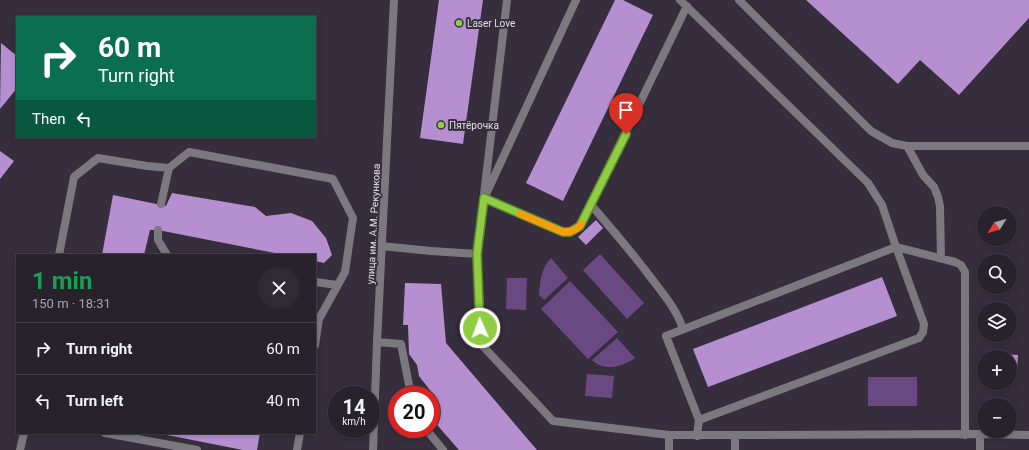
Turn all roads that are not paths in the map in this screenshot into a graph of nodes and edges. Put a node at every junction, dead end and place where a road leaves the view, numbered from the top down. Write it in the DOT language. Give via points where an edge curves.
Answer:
graph roads {
  1 [pos="394,0"];
  2 [pos="507,0"];
  3 [pos="576,0"];
  4 [pos="680,0"];
  5 [pos="739,0"];
  6 [pos="687,6"];
  7 [pos="907,146"];
  8 [pos="1029,146"];
  9 [pos="169,168"];
  10 [pos="484,198"];
  11 [pos="161,204"];
  12 [pos="591,205"];
  13 [pos="158,230"];
  14 [pos="382,246"];
  15 [pos="896,247"];
  16 [pos="59,254"];
  17 [pos="166,254"];
  18 [pos="477,254"];
  19 [pos="941,258"];
  20 [pos="316,282"];
  21 [pos="337,286"];
  22 [pos="317,319"];
  23 [pos="683,329"];
  24 [pos="316,332"];
  25 [pos="377,342"];
  26 [pos="408,386"];
  27 [pos="699,420"];
  28 [pos="24,434"];
  29 [pos="110,434"];
  30 [pos="300,434"];
  31 [pos="977,434"];
  32 [pos="669,435"];
  33 [pos="736,435"];
  34 [pos="965,435"];
  35 [pos="1017,435"];
  36 [pos="1029,435"];
  37 [pos="697,436"];
  38 [pos="434,438"];
  39 [pos="980,438"];
  40 [pos="20,450"];
  41 [pos="197,450"];
  42 [pos="297,450"];
  43 [pos="373,450"];
  44 [pos="444,450"];
  45 [pos="669,450"];
  46 [pos="735,450"];
  47 [pos="980,450"];
  1 -- 14 [label="street, улица им. А.М. Рекункова"];
  2 -- 10 [label="street"];
  3 -- 10 [label="street"];
  4 -- 6 [label="street"];
  5 -- 7 [label="street" via="871,131 892,143"];
  6 -- 12 [label="street"];
  6 -- 15 [label="street" via="868,183 882,205"];
  7 -- 8 [label="street"];
  7 -- 19 [label="street" via="938,197"];
  9 -- 11 [label="street"];
  9 -- 16 [label="street" via="98,158 74,177"];
  9 -- 21 [label="street" via="190,152 333,179 353,218 345,272"];
  10 -- 12 [label="street" via="563,232 570,232 580,226"];
  10 -- 18 [label="street"];
  12 -- 23 [label="street" via="625,244 672,306"];
  13 -- 17 [label="street" via="158,240"];
  14 -- 18 [label="street"];
  14 -- 25 [label="street, улица им. А.М. Рекункова"];
  15 -- 19 [label="street"];
  15 -- 23 [label="street"];
  15 -- 27 [label="street" via="924,324 919,338"];
  18 -- 32 [label="street" via="480,343 553,421"];
  19 -- 34 [label="street" via="961,265 964,272"];
  20 -- 21 [label="street"];
  21 -- 22 [label="street"];
  22 -- 24 [label="street"];
  23 -- 27 [label="street" via="666,336"];
  25 -- 26 [label="street" via="400,344"];
  25 -- 43 [label="street, улица им. А.М. Рекункова"];
  27 -- 37 [label="street"];
  28 -- 40 [label="street"];
  29 -- 41 [label="street"];
  30 -- 42 [label="street"];
  31 -- 34 [label="street"];
  32 -- 37 [label="street"];
  32 -- 45 [label="street"];
  33 -- 34 [label="street"];
  33 -- 37 [label="street"];
  33 -- 46 [label="street"];
  35 -- 36 [label="street"];
  38 -- 44 [label="street"];
  39 -- 47 [label="street"];
}
